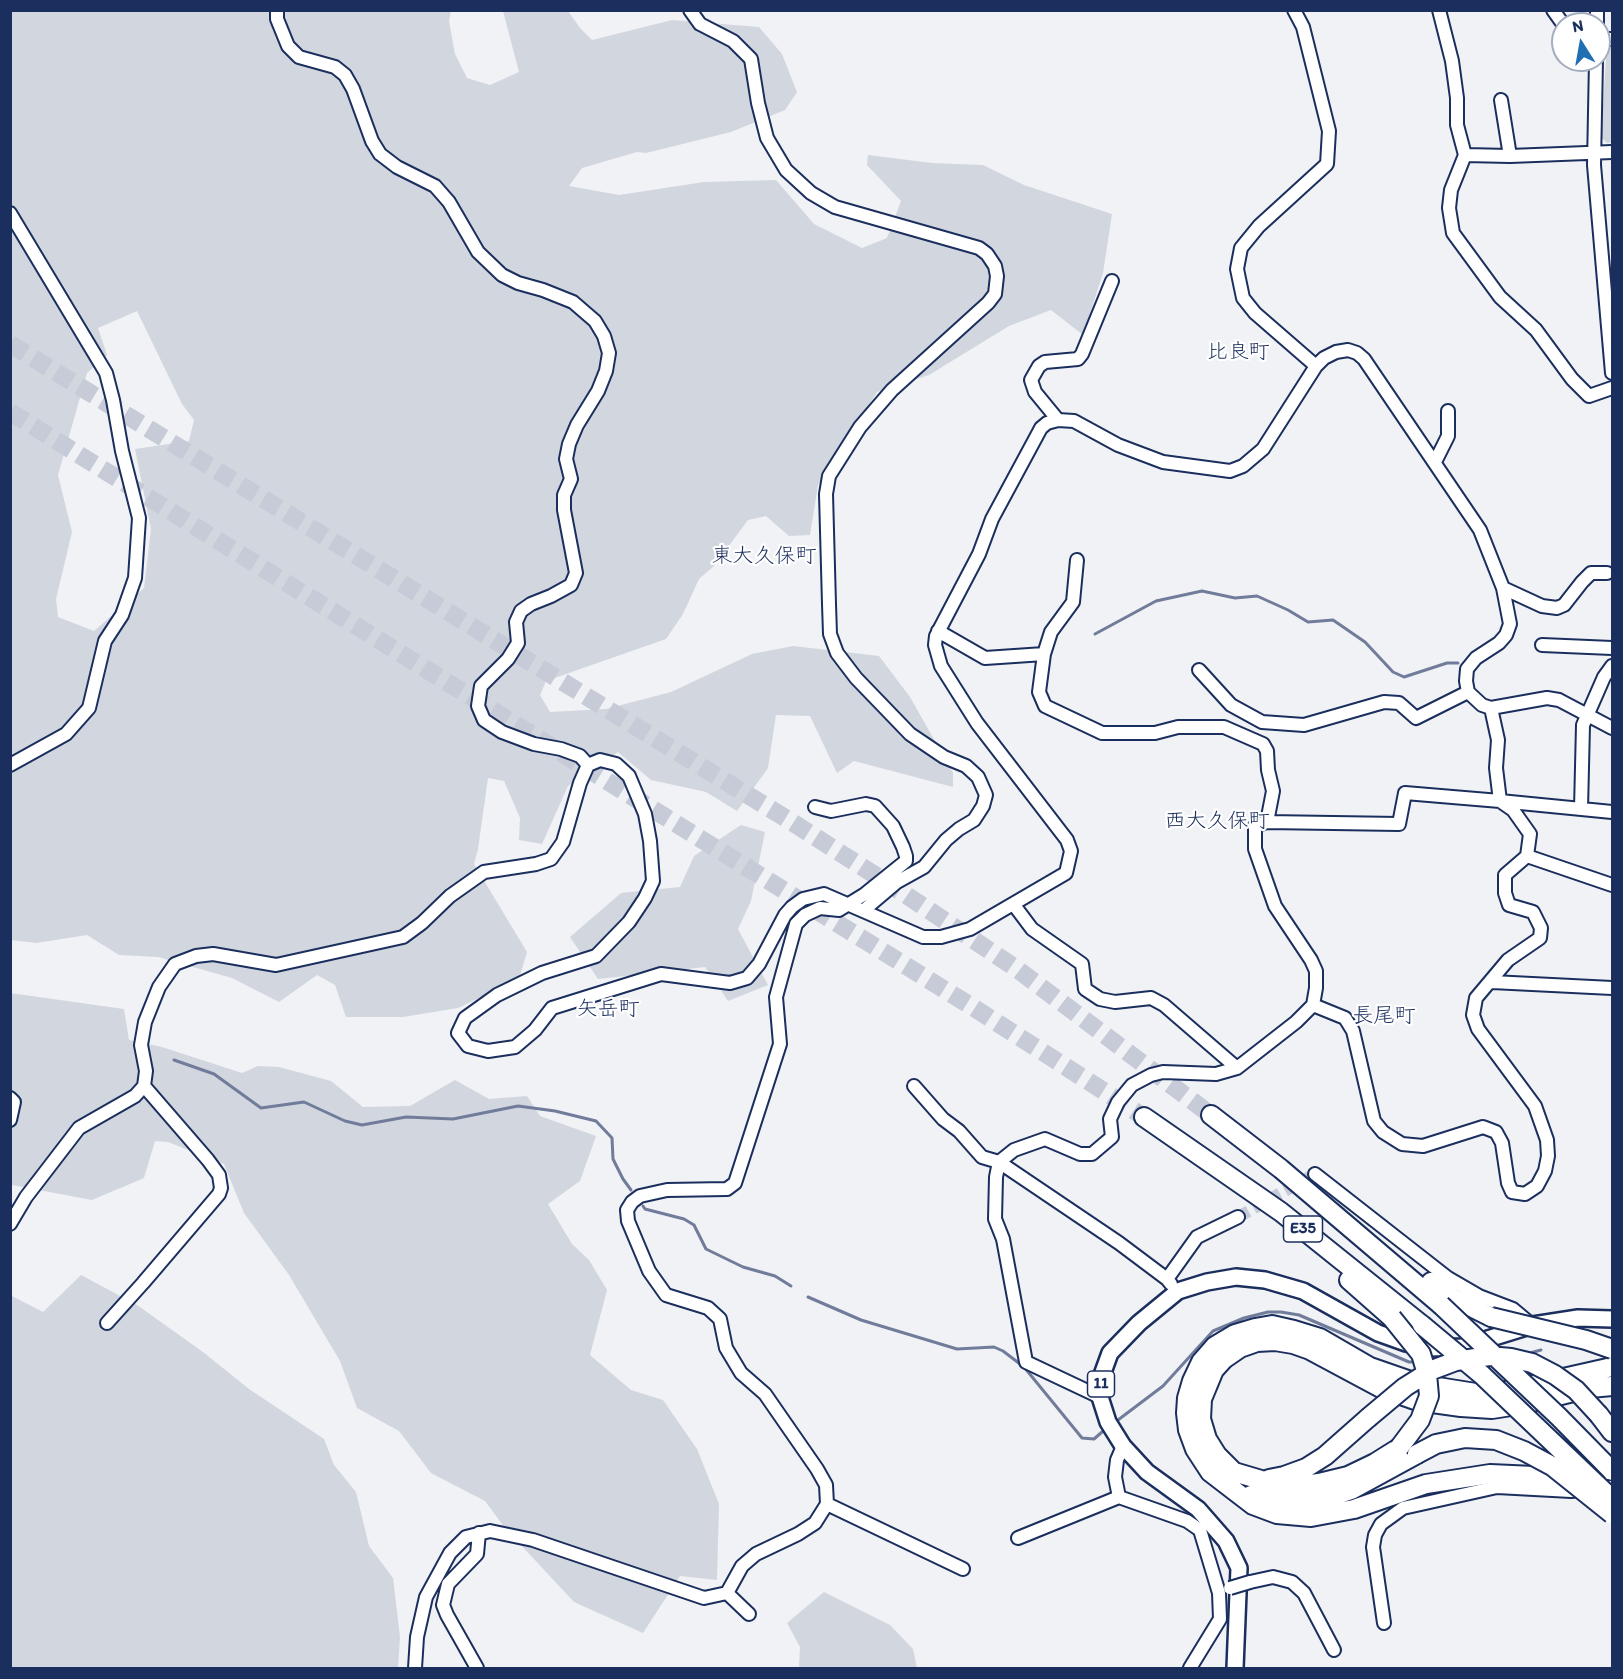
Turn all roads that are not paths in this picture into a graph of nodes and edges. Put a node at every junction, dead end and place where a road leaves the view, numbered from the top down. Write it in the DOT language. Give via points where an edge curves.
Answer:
graph roads {
  1 [pos="277,10"];
  2 [pos="690,10"];
  3 [pos="1294,10"];
  4 [pos="1439,10"];
  5 [pos="1596,72"];
  6 [pos="1501,100"];
  7 [pos="1612,152"];
  8 [pos="1594,153"];
  9 [pos="1465,155"];
  10 [pos="1510,156"];
  11 [pos="10,213"];
  12 [pos="1112,281"];
  13 [pos="1316,366"];
  14 [pos="1612,373"];
  15 [pos="1612,388"];
  16 [pos="1448,411"];
  17 [pos="1058,420"];
  18 [pos="1435,462"];
  19 [pos="1077,560"];
  20 [pos="1607,573"];
  21 [pos="1503,588"];
  22 [pos="938,632"];
  23 [pos="1542,645"];
  24 [pos="1612,648"];
  25 [pos="1044,654"];
  26 [pos="1612,666"];
  27 [pos="1199,670"];
  28 [pos="1468,692"];
  29 [pos="1491,708"];
  30 [pos="1587,714"];
  31 [pos="1612,728"];
  32 [pos="10,765"];
  33 [pos="588,765"];
  34 [pos="1500,801"];
  35 [pos="815,807"];
  36 [pos="1581,809"];
  37 [pos="1612,812"];
  38 [pos="1268,822"];
  39 [pos="1527,856"];
  40 [pos="1612,885"];
  41 [pos="848,905"];
  42 [pos="1014,905"];
  43 [pos="864,910"];
  44 [pos="1492,982"];
  45 [pos="1612,988"];
  46 [pos="1313,1005"];
  47 [pos="1237,1068"];
  48 [pos="144,1086"];
  49 [pos="914,1086"];
  50 [pos="10,1098"];
  51 [pos="1211,1115"];
  52 [pos="1144,1117"];
  53 [pos="10,1120"];
  54 [pos="1178,1141"];
  55 [pos="999,1162"];
  56 [pos="1281,1169"];
  57 [pos="1315,1174"];
  58 [pos="1238,1216"];
  59 [pos="10,1224"];
  60 [pos="1167,1279"];
  61 [pos="1178,1291"];
  62 [pos="1612,1319"];
  63 [pos="107,1323"];
  64 [pos="1533,1326"];
  65 [pos="1612,1349"];
  66 [pos="1612,1367"];
  67 [pos="1612,1386"];
  68 [pos="1100,1397"];
  69 [pos="1612,1432"];
  70 [pos="1123,1446"];
  71 [pos="1612,1470"];
  72 [pos="1261,1480"];
  73 [pos="1612,1487"];
  74 [pos="1234,1492"];
  75 [pos="1119,1497"];
  76 [pos="1612,1499"];
  77 [pos="827,1504"];
  78 [pos="1612,1514"];
  79 [pos="479,1533"];
  80 [pos="1018,1538"];
  81 [pos="963,1569"];
  82 [pos="1225,1590"];
  83 [pos="727,1593"];
  84 [pos="749,1614"];
  85 [pos="1384,1623"];
  86 [pos="1334,1650"];
  87 [pos="415,1668"];
  88 [pos="477,1668"];
  89 [pos="1190,1668"];
  90 [pos="1235,1668"];
  1 -- 33 [label="street" via="288,46 299,57 345,75 380,154 435,186 478,252 518,284 573,303 595,321 604,336 609,353 606,371 577,424 566,459 571,479 564,495 564,510 576,573 571,585 521,611 516,622 518,643 481,686 478,706 484,720 501,732 580,756"];
  2 -- 43 [label="street" via="700,24 733,41 751,59 767,138 786,170 811,193 835,207 979,248 995,266 997,276 988,303 892,390 860,427 829,476 826,494 830,634 837,653 910,734 944,757 966,766 978,777 986,795 974,820 946,840 924,867 897,882"];
  3 -- 13 [label="street" via="1303,27 1329,131 1327,164 1259,226 1241,248 1237,269 1243,298 1255,313"];
  4 -- 9 [label="street" via="1452,61 1458,98 1457,125"];
  5 -- 8 [label="street"];
  6 -- 10 [label="street"];
  7 -- 8 [label="street"];
  8 -- 10 [label="street"];
  8 -- 14 [label="street"];
  9 -- 10 [label="street"];
  9 -- 15 [label="street" via="1451,190 1453,233 1500,297 1536,330 1589,396"];
  11 -- 32 [label="street" via="106,373 139,518 135,578 122,615 105,641 89,708 66,734"];
  12 -- 17 [label="street" via="1078,359 1045,362 1031,380 1035,393"];
  13 -- 17 [label="street" via="1263,449 1243,466 1230,471 1162,462 1118,445 1074,421"];
  13 -- 18 [label="street" via="1336,352 1357,353"];
  16 -- 18 [label="street" via="1448,436"];
  17 -- 22 [label="street" via="1041,428"];
  18 -- 21 [label="street" via="1480,530"];
  19 -- 25 [label="street" via="1073,602 1052,632"];
  20 -- 21 [label="street" via="1591,573 1557,608 1542,606"];
  21 -- 28 [label="street" via="1510,624 1499,643 1467,669"];
  22 -- 25 [label="street" via="985,658"];
  22 -- 42 [label="street" via="936,645 941,666 977,723 1067,840 1071,851 1066,873"];
  23 -- 24 [label="street"];
  25 -- 38 [label="street" via="1039,692 1045,706 1082,725 1102,733 1224,728 1263,744 1273,791"];
  26 -- 30 [label="street"];
  27 -- 28 [label="street" via="1231,705 1262,722 1304,725 1384,702 1399,703 1416,718"];
  28 -- 29 [label="street"];
  29 -- 30 [label="street" via="1547,698"];
  29 -- 34 [label="street" via="1498,740"];
  30 -- 31 [label="street"];
  30 -- 36 [label="street" via="1583,725"];
  33 -- 41 [label="street" via="600,760 616,764 629,776 645,814 653,881 629,922 596,956 542,973 497,995 465,1018 458,1033 468,1046 488,1051 515,1047 552,1008 661,974 730,983 747,978 759,964 785,915 803,899 824,894"];
  33 -- 48 [label="street" via="562,842 551,859 484,872 403,937 276,965 213,954 175,964 159,987 145,1022 141,1045 146,1071"];
  34 -- 36 [label="street"];
  34 -- 38 [label="street" via="1405,793 1398,824"];
  34 -- 39 [label="street" via="1513,810 1530,834"];
  35 -- 41 [label="street" via="831,811 866,804 875,806 893,826 903,847 906,861"];
  36 -- 37 [label="street"];
  38 -- 46 [label="street" via="1254,826 1255,849 1275,906 1316,971"];
  39 -- 40 [label="street"];
  39 -- 44 [label="street" via="1505,875 1505,893 1509,905 1533,912 1541,928 1540,938 1508,960"];
  41 -- 43 [label="street"];
  41 -- 77 [label="street" via="839,910 820,908 796,924 777,997 780,1044 735,1183 727,1189 667,1190 640,1196 627,1210 649,1271 666,1296 708,1308 720,1319 726,1348 741,1373 765,1394 816,1469 826,1485"];
  42 -- 43 [label="street" via="970,929 941,937 923,937"];
  42 -- 47 [label="street" via="1032,929 1082,964 1085,989 1100,999 1115,1002 1151,998"];
  44 -- 45 [label="street"];
  44 -- 46 [label="street" via="1476,998 1473,1016 1478,1029 1535,1106 1547,1140 1545,1171 1537,1186 1525,1194 1512,1192 1496,1132 1484,1127 1423,1146 1402,1144 1383,1132 1374,1121 1353,1031 1345,1018"];
  46 -- 47 [label="street"];
  47 -- 55 [label="street" via="1216,1074 1163,1072 1132,1085 1110,1119 1112,1137 1092,1154 1080,1154 1046,1139 1014,1150"];
  48 -- 59 [label="street" via="135,1096 80,1128"];
  48 -- 63 [label="street" via="208,1160 219,1175 221,1188"];
  49 -- 55 [label="street" via="982,1157"];
  50 -- 53 [label="street" via="14,1102"];
  51 -- 56 [label="highway, E35"];
  52 -- 54 [label="highway, E35"];
  54 -- 72 [label="highway, bridge" via="1228,1186 1328,1260 1392,1318 1421,1354 1427,1374 1429,1396 1420,1420 1399,1448 1375,1464 1318,1483 1289,1487"];
  54 -- 76 [label="highway, E35, bridge" via="1281,1212 1422,1325 1487,1380"];
  55 -- 60 [label="street"];
  55 -- 68 [label="street" via="995,1219 1003,1239 1026,1362"];
  56 -- 65 [label="highway, bridge" via="1453,1298 1491,1317"];
  56 -- 71 [label="highway, E35, bridge" via="1441,1305"];
  57 -- 64 [label="street" via="1448,1278 1513,1309"];
  58 -- 60 [label="street" via="1197,1237"];
  60 -- 61 [label="street"];
  61 -- 64 [label="main road, 11" via="1236,1277 1264,1280 1303,1291 1378,1333 1429,1348 1462,1347"];
  61 -- 68 [label="main road, 11" via="1110,1353"];
  62 -- 64 [label="main road, 11" via="1578,1318"];
  66 -- 74 [label="highway" via="1488,1395 1419,1384 1370,1367 1320,1338 1294,1330 1272,1325 1235,1334 1215,1346 1201,1362 1187,1398 1186,1413 1194,1449 1210,1472"];
  67 -- 72 [label="highway" via="1492,1409 1461,1407 1418,1401 1381,1388 1293,1344 1257,1342 1240,1348 1214,1370 1202,1399 1202,1419 1207,1439 1217,1455 1234,1472"];
  68 -- 70 [label="main road, 11" via="1108,1422"];
  69 -- 72 [label="highway, bridge" via="1576,1390 1555,1375 1532,1363 1489,1356 1455,1361 1432,1370 1405,1387 1326,1456 1306,1468"];
  70 -- 75 [label="street" via="1115,1477"];
  70 -- 90 [label="main road, 11" via="1147,1472 1198,1509 1226,1541 1239,1568"];
  71 -- 74 [label="highway, bridge" via="1556,1477 1490,1474 1426,1484 1354,1509 1311,1517 1277,1514"];
  73 -- 85 [label="street" via="1571,1491 1497,1488 1403,1508 1381,1524 1375,1534 1373,1547"];
  74 -- 78 [label="highway, bridge" via="1281,1501 1333,1496 1436,1444 1465,1438 1496,1440 1524,1450 1552,1466"];
  75 -- 80 [label="street"];
  75 -- 82 [label="street" via="1187,1521 1200,1530"];
  77 -- 81 [label="street"];
  77 -- 83 [label="street" via="815,1523 756,1554 742,1566"];
  79 -- 83 [label="street" via="490,1531 532,1540 705,1598"];
  79 -- 87 [label="street" via="466,1537 450,1553 426,1597"];
  79 -- 88 [label="street" via="477,1554 448,1584 443,1605"];
  82 -- 86 [label="street, bridge" via="1274,1576 1292,1582 1304,1593"];
  82 -- 89 [label="street" via="1220,1618"];
  83 -- 84 [label="street"];
}
